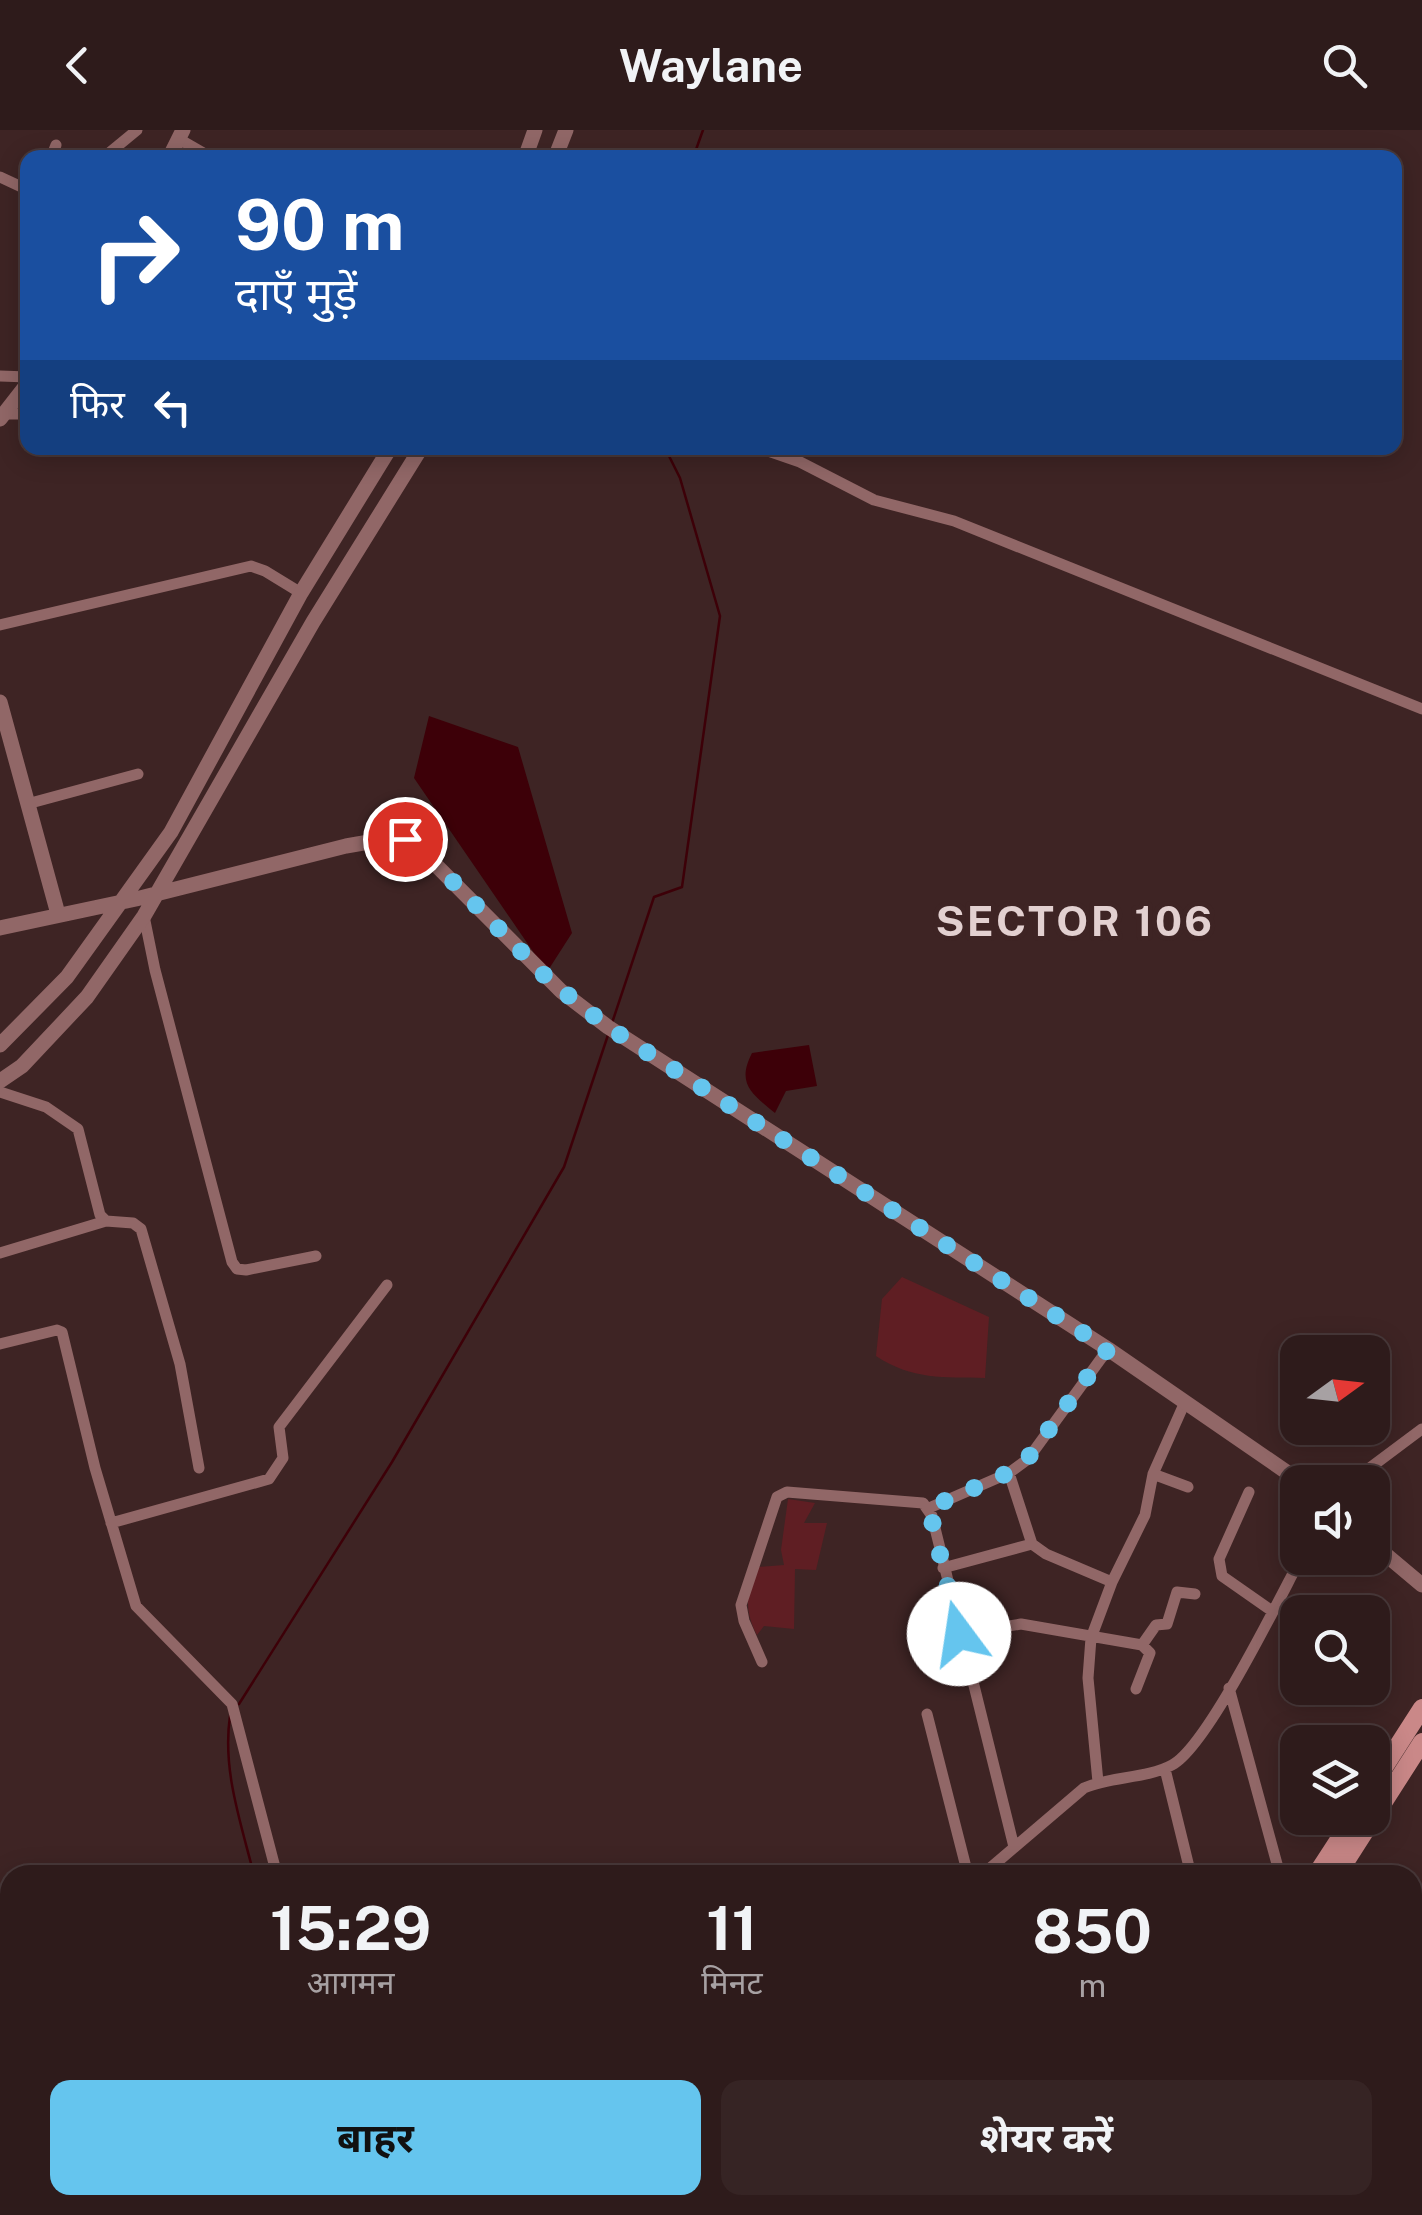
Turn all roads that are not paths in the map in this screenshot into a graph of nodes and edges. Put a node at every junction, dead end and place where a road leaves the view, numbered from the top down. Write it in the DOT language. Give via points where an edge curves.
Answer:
graph roads {
  1 [pos="137,130"];
  2 [pos="181,134"];
  3 [pos="113,150"];
  4 [pos="202,150"];
  5 [pos="20,391"];
  6 [pos="2,416"];
  7 [pos="386,455"];
  8 [pos="417,455"];
  9 [pos="779,455"];
  10 [pos="301,593"];
  11 [pos="0,625"];
  12 [pos="1422,693"];
  13 [pos="0,702"];
  14 [pos="1418,707"];
  15 [pos="2,723"];
  16 [pos="138,774"];
  17 [pos="28,804"];
  18 [pos="160,892"];
  19 [pos="124,901"];
  20 [pos="58,914"];
  21 [pos="144,916"];
  22 [pos="0,928"];
  23 [pos="0,1045"];
  24 [pos="0,1080"];
  25 [pos="0,1092"];
  26 [pos="106,1222"];
  27 [pos="0,1253"];
  28 [pos="316,1256"];
  29 [pos="387,1285"];
  30 [pos="0,1344"];
  31 [pos="1108,1349"];
  32 [pos="1185,1402"];
  33 [pos="1422,1429"];
  34 [pos="1373,1465"];
  35 [pos="199,1468"];
  36 [pos="1280,1468"];
  37 [pos="1010,1472"];
  38 [pos="1153,1474"];
  39 [pos="1188,1486"];
  40 [pos="1248,1492"];
  41 [pos="929,1508"];
  42 [pos="111,1523"];
  43 [pos="1032,1544"];
  44 [pos="1390,1558"];
  45 [pos="943,1568"];
  46 [pos="1291,1575"];
  47 [pos="1112,1582"];
  48 [pos="1422,1585"];
  49 [pos="1195,1594"];
  50 [pos="1272,1612"];
  51 [pos="959,1634"];
  52 [pos="1091,1638"];
  53 [pos="1142,1645"];
  54 [pos="762,1662"];
  55 [pos="1136,1688"];
  56 [pos="1229,1688"];
  57 [pos="1422,1708"];
  58 [pos="928,1714"];
  59 [pos="1422,1742"];
  60 [pos="1390,1758"];
  61 [pos="1165,1768"];
  62 [pos="1098,1782"];
  63 [pos="1341,1835"];
  64 [pos="1014,1847"];
  65 [pos="274,1865"];
  66 [pos="966,1865"];
  67 [pos="993,1865"];
  68 [pos="1189,1865"];
  69 [pos="1277,1865"];
  70 [pos="1322,1865"];
  71 [pos="1343,1865"];
  1 -- 3 [label="street"];
  2 -- 4 [label="street"];
  5 -- 6 [label="street"];
  7 -- 10 [label="street"];
  8 -- 18 [label="street"];
  9 -- 14 [label="street" via="874,500 954,521"];
  10 -- 11 [label="street" via="252,566"];
  10 -- 19 [label="street" via="184,810"];
  12 -- 14 [label="street"];
  13 -- 15 [label="street"];
  15 -- 17 [label="street"];
  16 -- 17 [label="street"];
  17 -- 20 [label="street"];
  18 -- 19 [label="street"];
  18 -- 21 [label="street"];
  18 -- 31 [label="street" via="346,846 405,839 561,991 608,1027"];
  19 -- 20 [label="street"];
  19 -- 23 [label="street" via="68,977"];
  20 -- 22 [label="street"];
  21 -- 24 [label="street" via="86,997 22,1066"];
  21 -- 28 [label="street" via="232,1262 246,1270"];
  25 -- 26 [label="street" via="46,1107 78,1129"];
  26 -- 27 [label="street"];
  26 -- 35 [label="street" via="141,1229 180,1364"];
  29 -- 42 [label="street" via="279,1428 284,1458 269,1478"];
  30 -- 42 [label="street" via="62,1332"];
  31 -- 32 [label="street"];
  31 -- 37 [label="street" via="1028,1458"];
  32 -- 36 [label="street"];
  32 -- 38 [label="street"];
  33 -- 34 [label="street"];
  37 -- 41 [label="street"];
  37 -- 43 [label="street"];
  38 -- 39 [label="street"];
  38 -- 47 [label="street" via="1145,1514"];
  40 -- 50 [label="street" via="1220,1569"];
  41 -- 45 [label="street"];
  41 -- 54 [label="street" via="916,1500 787,1492 777,1497 741,1605"];
  42 -- 65 [label="street" via="136,1606 232,1704"];
  43 -- 45 [label="street"];
  43 -- 47 [label="street"];
  44 -- 48 [label="street"];
  45 -- 51 [label="street"];
  46 -- 50 [label="street"];
  47 -- 52 [label="street"];
  49 -- 53 [label="street" via="1177,1592 1167,1624 1156,1625"];
  50 -- 56 [label="street"];
  51 -- 52 [label="street" via="1021,1624"];
  51 -- 64 [label="street"];
  52 -- 53 [label="street"];
  52 -- 62 [label="street"];
  53 -- 55 [label="street" via="1150,1653"];
  56 -- 61 [label="street" via="1194,1746"];
  56 -- 69 [label="street"];
  57 -- 60 [label="main road"];
  58 -- 66 [label="street"];
  59 -- 71 [label="main road"];
  61 -- 62 [label="street"];
  61 -- 68 [label="street"];
  62 -- 64 [label="street"];
  63 -- 70 [label="main road"];
  64 -- 67 [label="street"];
}
